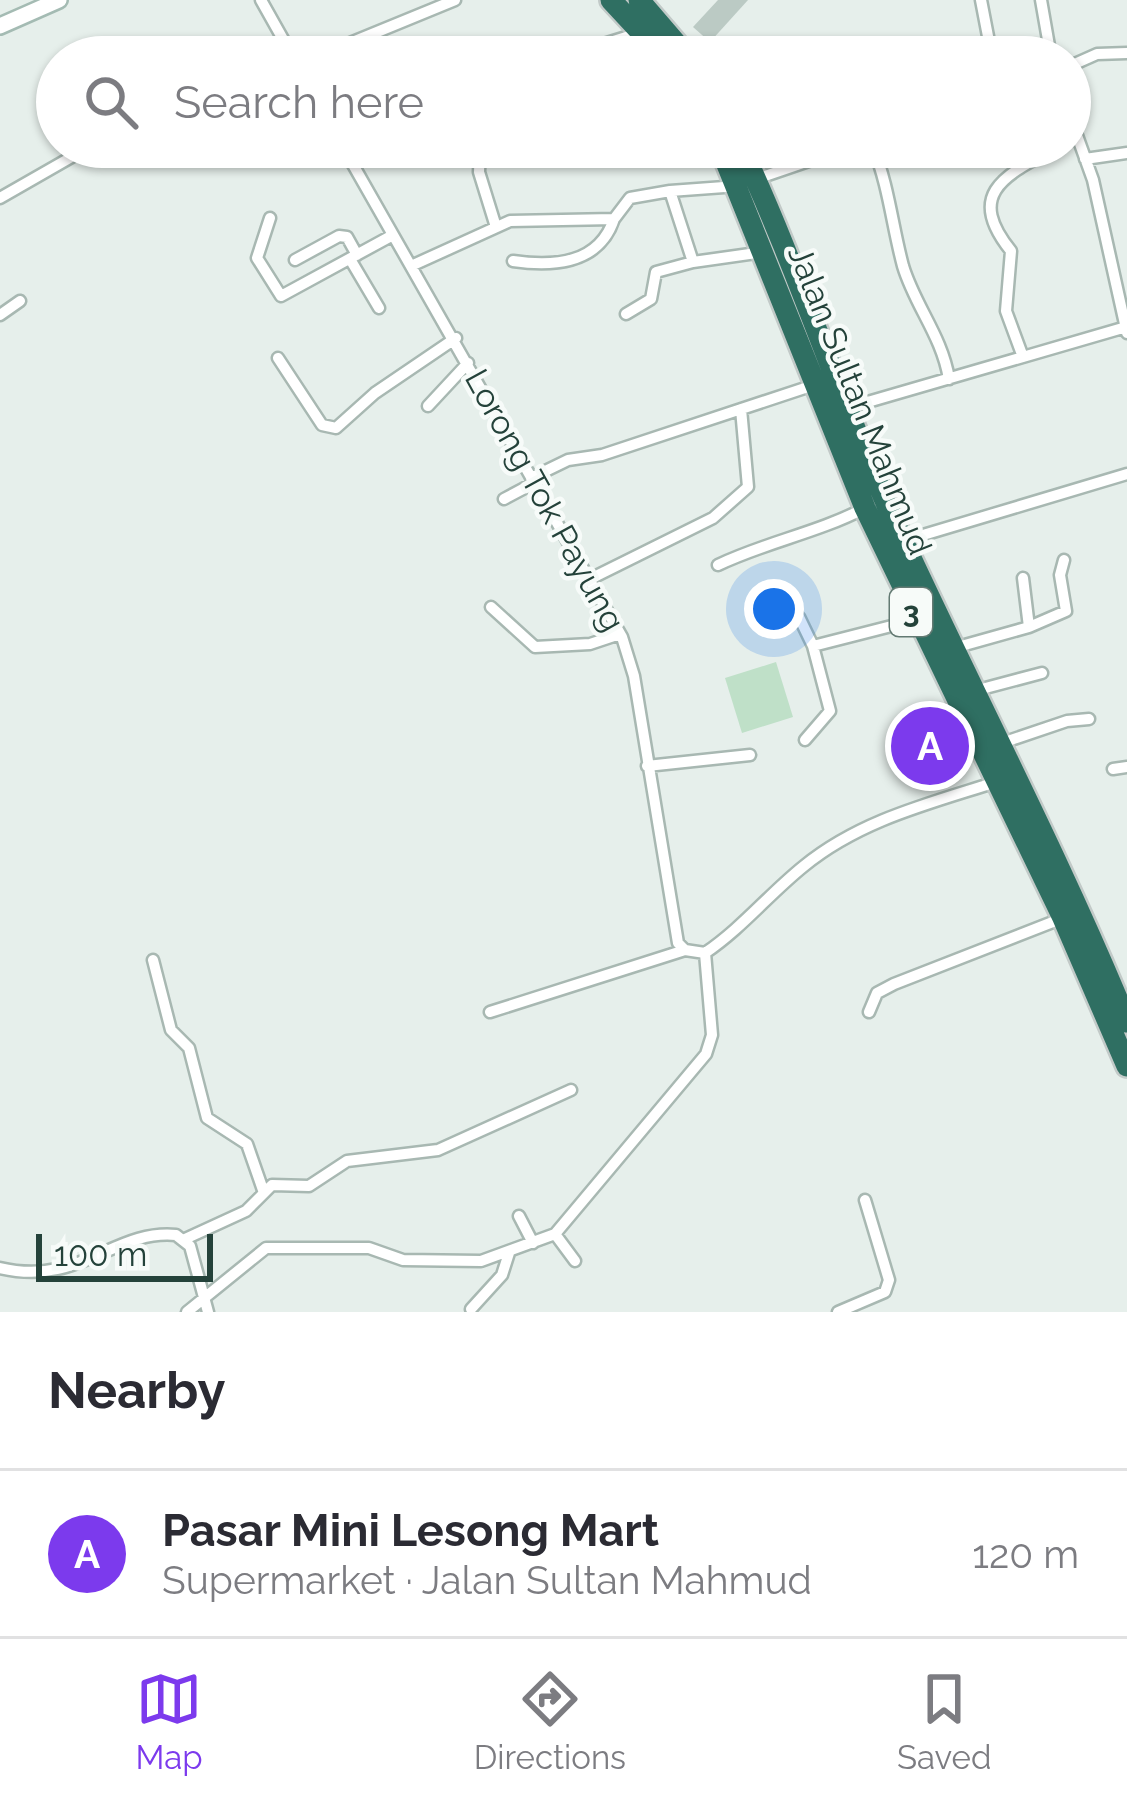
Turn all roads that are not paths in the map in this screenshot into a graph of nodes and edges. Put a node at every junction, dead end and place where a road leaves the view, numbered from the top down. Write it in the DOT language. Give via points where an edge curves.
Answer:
graph roads {
  1 [pos="59,0"];
  2 [pos="261,0"];
  3 [pos="455,0"];
  4 [pos="611,0"];
  5 [pos="639,0"];
  6 [pos="981,0"];
  7 [pos="1041,0"];
  8 [pos="0,26"];
  9 [pos="642,32"];
  10 [pos="281,36"];
  11 [pos="367,36"];
  12 [pos="629,36"];
  13 [pos="646,36"];
  14 [pos="670,36"];
  15 [pos="988,36"];
  16 [pos="1047,36"];
  17 [pos="1127,53"];
  18 [pos="1091,57"];
  19 [pos="1127,153"];
  20 [pos="1091,158"];
  21 [pos="52,168"];
  22 [pos="356,168"];
  23 [pos="479,168"];
  24 [pos="736,168"];
  25 [pos="744,168"];
  26 [pos="790,168"];
  27 [pos="880,168"];
  28 [pos="1019,168"];
  29 [pos="1088,168"];
  30 [pos="747,183"];
  31 [pos="670,191"];
  32 [pos="0,198"];
  33 [pos="270,218"];
  34 [pos="614,219"];
  35 [pos="496,227"];
  36 [pos="393,235"];
  37 [pos="765,252"];
  38 [pos="353,257"];
  39 [pos="295,260"];
  40 [pos="513,261"];
  41 [pos="693,262"];
  42 [pos="411,266"];
  43 [pos="1123,291"];
  44 [pos="20,301"];
  45 [pos="379,308"];
  46 [pos="626,314"];
  47 [pos="0,315"];
  48 [pos="1126,330"];
  49 [pos="456,338"];
  50 [pos="1022,357"];
  51 [pos="278,358"];
  52 [pos="468,363"];
  53 [pos="949,379"];
  54 [pos="817,384"];
  55 [pos="428,406"];
  56 [pos="741,409"];
  57 [pos="846,409"];
  58 [pos="1127,474"];
  59 [pos="532,481"];
  60 [pos="504,500"];
  61 [pos="865,508"];
  62 [pos="903,541"];
  63 [pos="1064,560"];
  64 [pos="718,565"];
  65 [pos="1023,578"];
  66 [pos="588,580"];
  67 [pos="491,607"];
  68 [pos="768,610"];
  69 [pos="915,620"];
  70 [pos="1029,626"];
  71 [pos="620,634"];
  72 [pos="813,646"];
  73 [pos="954,648"];
  74 [pos="1042,673"];
  75 [pos="974,691"];
  76 [pos="1089,719"];
  77 [pos="970,735"];
  78 [pos="995,735"];
  79 [pos="805,740"];
  80 [pos="750,755"];
  81 [pos="647,766"];
  82 [pos="1127,767"];
  83 [pos="1113,769"];
  84 [pos="993,783"];
  85 [pos="1063,918"];
  86 [pos="686,950"];
  87 [pos="705,953"];
  88 [pos="153,960"];
  89 [pos="490,1012"];
  90 [pos="869,1012"];
  91 [pos="1127,1022"];
  92 [pos="1127,1066"];
  93 [pos="571,1090"];
  94 [pos="263,1190"];
  95 [pos="865,1200"];
  96 [pos="519,1216"];
  97 [pos="554,1234"];
  98 [pos="184,1239"];
  99 [pos="532,1243"];
  100 [pos="509,1252"];
  101 [pos="575,1262"];
  102 [pos="0,1268"];
  103 [pos="203,1298"];
  104 [pos="471,1309"];
  105 [pos="188,1312"];
  106 [pos="208,1312"];
  107 [pos="838,1312"];
  1 -- 8 [label="street"];
  2 -- 10 [label="street"];
  3 -- 11 [label="street"];
  4 -- 9 [label="highway"];
  5 -- 14 [label="highway"];
  6 -- 15 [label="street"];
  7 -- 16 [label="street"];
  9 -- 12 [label="street"];
  9 -- 13 [label="highway"];
  17 -- 18 [label="street"];
  19 -- 20 [label="street"];
  21 -- 32 [label="street"];
  22 -- 36 [label="street, Lorong Tok Payung"];
  23 -- 35 [label="street"];
  24 -- 30 [label="highway, Jalan Sultan Mahmud / 3"];
  25 -- 30 [label="highway, Jalan Sultan Mahmud / 3"];
  26 -- 30 [label="street"];
  27 -- 53 [label="street" via="904,268 943,345"];
  28 -- 50 [label="street" via="1004,176 988,206 1011,251 1006,311"];
  29 -- 43 [label="street"];
  30 -- 31 [label="street"];
  30 -- 37 [label="highway, Jalan Sultan Mahmud / 3"];
  30 -- 57 [label="highway, Jalan Sultan Mahmud / 3"];
  31 -- 34 [label="street" via="630,198"];
  31 -- 41 [label="street"];
  33 -- 38 [label="street" via="257,258 277,294"];
  34 -- 35 [label="street"];
  34 -- 40 [label="street" via="604,241 577,260"];
  35 -- 42 [label="street"];
  36 -- 38 [label="street"];
  36 -- 42 [label="street, Lorong Tok Payung"];
  37 -- 41 [label="street"];
  37 -- 54 [label="highway, Jalan Sultan Mahmud / 3"];
  38 -- 39 [label="street" via="338,236"];
  38 -- 45 [label="street"];
  41 -- 46 [label="street" via="656,272 651,299"];
  42 -- 49 [label="street, Lorong Tok Payung"];
  43 -- 48 [label="street"];
  44 -- 47 [label="street"];
  48 -- 50 [label="street"];
  49 -- 51 [label="street" via="336,428 322,425"];
  49 -- 52 [label="street, Lorong Tok Payung"];
  50 -- 53 [label="street"];
  52 -- 55 [label="street"];
  52 -- 59 [label="street, Lorong Tok Payung"];
  53 -- 57 [label="street"];
  54 -- 56 [label="street"];
  54 -- 61 [label="highway, Jalan Sultan Mahmud / 3"];
  56 -- 59 [label="street" via="568,460"];
  56 -- 66 [label="street" via="748,487 713,518"];
  57 -- 62 [label="highway, Jalan Sultan Mahmud / 3"];
  58 -- 62 [label="street"];
  59 -- 60 [label="street"];
  59 -- 66 [label="street, Lorong Tok Payung"];
  61 -- 64 [label="street"];
  61 -- 69 [label="highway, Jalan Sultan Mahmud / 3"];
  62 -- 73 [label="highway, Jalan Sultan Mahmud / 3"];
  63 -- 70 [label="street" via="1066,611"];
  65 -- 70 [label="street"];
  66 -- 71 [label="street, Lorong Tok Payung"];
  67 -- 71 [label="street" via="535,647"];
  68 -- 72 [label="street" via="800,617"];
  69 -- 72 [label="street"];
  69 -- 77 [label="highway, Jalan Sultan Mahmud / 3"];
  70 -- 73 [label="street"];
  71 -- 81 [label="street, Lorong Tok Payung"];
  72 -- 79 [label="street" via="830,711"];
  73 -- 75 [label="highway, Jalan Sultan Mahmud / 3"];
  74 -- 75 [label="street"];
  75 -- 78 [label="highway, Jalan Sultan Mahmud / 3"];
  76 -- 78 [label="street"];
  77 -- 78 [label="highway"];
  77 -- 84 [label="highway, Jalan Sultan Mahmud / 3"];
  78 -- 91 [label="highway, Jalan Sultan Mahmud / 3"];
  80 -- 81 [label="street"];
  81 -- 86 [label="street, Lorong Tok Payung" via="674,932"];
  82 -- 83 [label="street"];
  84 -- 85 [label="highway, Jalan Sultan Mahmud / 3"];
  84 -- 87 [label="street" via="850,836"];
  85 -- 90 [label="street" via="894,984 877,993"];
  85 -- 92 [label="highway, Jalan Sultan Mahmud / 3"];
  86 -- 87 [label="street"];
  86 -- 89 [label="street"];
  87 -- 97 [label="street" via="710,1048"];
  88 -- 94 [label="street" via="207,1118 247,1144"];
  93 -- 94 [label="street" via="438,1150 347,1161 312,1184"];
  94 -- 98 [label="street" via="246,1211"];
  95 -- 107 [label="street" via="889,1280 885,1292"];
  96 -- 99 [label="street"];
  97 -- 99 [label="street"];
  97 -- 101 [label="street"];
  98 -- 102 [label="street" via="149,1238 48,1275"];
  98 -- 103 [label="street"];
  99 -- 100 [label="street"];
  100 -- 103 [label="street" via="481,1261 408,1261 369,1248 266,1248"];
  100 -- 104 [label="street" via="502,1275"];
  103 -- 105 [label="street"];
  103 -- 106 [label="street"];
}
